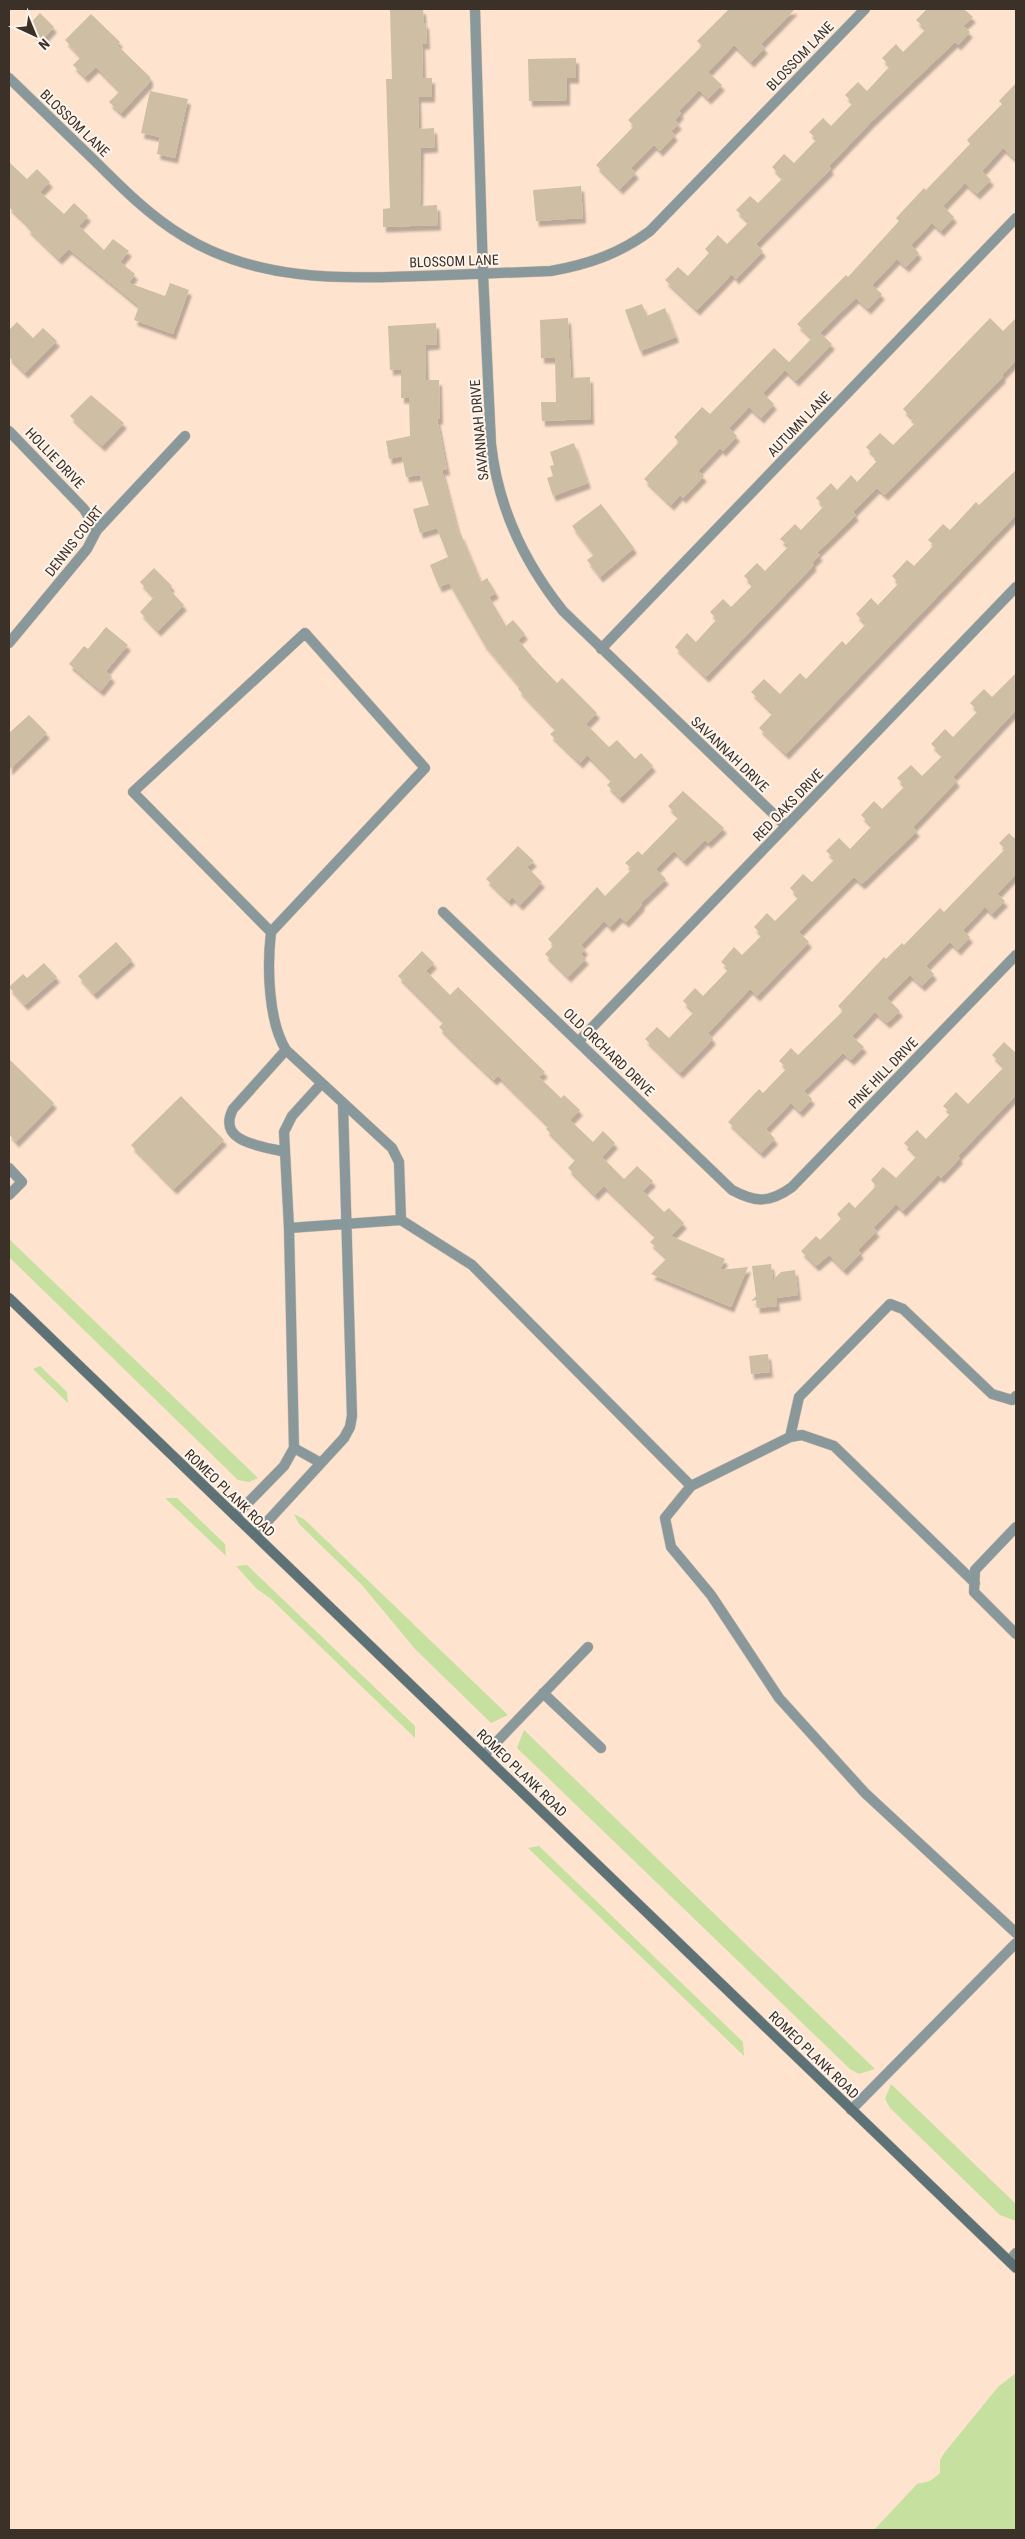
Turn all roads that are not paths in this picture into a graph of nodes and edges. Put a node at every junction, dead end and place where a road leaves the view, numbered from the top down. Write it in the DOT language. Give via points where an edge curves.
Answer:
graph roads {
  1 [pos="475,9"];
  2 [pos="865,9"];
  3 [pos="9,78"];
  4 [pos="1016,218"];
  5 [pos="483,273"];
  6 [pos="9,431"];
  7 [pos="185,436"];
  8 [pos="97,530"];
  9 [pos="1016,587"];
  10 [pos="9,643"];
  11 [pos="601,649"];
  12 [pos="786,826"];
  13 [pos="443,912"];
  14 [pos="271,932"];
  15 [pos="1016,955"];
  16 [pos="578,1041"];
  17 [pos="286,1050"];
  18 [pos="321,1084"];
  19 [pos="343,1105"];
  20 [pos="286,1152"];
  21 [pos="9,1168"];
  22 [pos="9,1195"];
  23 [pos="763,1200"];
  24 [pos="401,1220"];
  25 [pos="346,1223"];
  26 [pos="289,1228"];
  27 [pos="9,1298"];
  28 [pos="1015,1400"];
  29 [pos="790,1437"];
  30 [pos="294,1448"];
  31 [pos="321,1463"];
  32 [pos="692,1486"];
  33 [pos="235,1516"];
  34 [pos="1016,1527"];
  35 [pos="255,1536"];
  36 [pos="974,1583"];
  37 [pos="1016,1634"];
  38 [pos="588,1647"];
  39 [pos="544,1693"];
  40 [pos="601,1748"];
  41 [pos="484,1755"];
  42 [pos="1016,1933"];
  43 [pos="1016,1943"];
  44 [pos="851,2110"];
  45 [pos="1014,2261"];
  1 -- 5 [label="street, SAVANNAH DRIVE"];
  2 -- 5 [label="street, BLOSSOM LANE" via="672,209 629,246 579,266 551,271"];
  3 -- 5 [label="street, BLOSSOM LANE" via="135,200 184,237 210,250 267,270 296,275 358,279"];
  4 -- 11 [label="street, AUTUMN LANE"];
  5 -- 11 [label="street, SAVANNAH DRIVE" via="491,444 502,502 527,560 544,587"];
  6 -- 8 [label="street, HOLLIE DRIVE" via="84,509"];
  7 -- 8 [label="street, DENNIS COURT"];
  8 -- 10 [label="street, DENNIS COURT" via="86,549"];
  9 -- 12 [label="street, RED OAKS DRIVE"];
  11 -- 12 [label="street, SAVANNAH DRIVE"];
  12 -- 16 [label="street, RED OAKS DRIVE"];
  13 -- 16 [label="street, OLD ORCHARD DRIVE"];
  14 -- 14 [label="street" via="425,768 305,633 133,792"];
  14 -- 17 [label="street" via="269,951 274,1022 277,1036"];
  15 -- 23 [label="street, PINE HILL DRIVE" via="792,1187 779,1196"];
  16 -- 23 [label="street, OLD ORCHARD DRIVE" via="732,1190 746,1198"];
  17 -- 18 [label="street"];
  17 -- 20 [label="street" via="233,1109 228,1119 234,1135 244,1141"];
  18 -- 19 [label="street"];
  18 -- 20 [label="street" via="292,1116 284,1132"];
  19 -- 24 [label="street" via="392,1148 399,1162"];
  19 -- 25 [label="street"];
  20 -- 26 [label="street"];
  21 -- 22 [label="street" via="22,1182"];
  24 -- 25 [label="street"];
  24 -- 32 [label="street" via="472,1265"];
  25 -- 26 [label="street"];
  25 -- 31 [label="street" via="352,1416 344,1438"];
  26 -- 30 [label="street"];
  27 -- 33 [label="main road, ROMEO PLANK ROAD"];
  28 -- 29 [label="street" via="992,1394 903,1309 890,1304 799,1397"];
  29 -- 32 [label="street"];
  29 -- 36 [label="street" via="802,1435 834,1446"];
  30 -- 31 [label="street"];
  30 -- 33 [label="street" via="284,1466"];
  31 -- 35 [label="street"];
  32 -- 42 [label="street" via="665,1518 671,1547 711,1595 779,1698 865,1793"];
  33 -- 35 [label="main road, ROMEO PLANK ROAD"];
  34 -- 36 [label="street" via="975,1570"];
  35 -- 41 [label="main road, ROMEO PLANK ROAD"];
  36 -- 37 [label="street" via="974,1592"];
  38 -- 39 [label="street"];
  39 -- 40 [label="street"];
  39 -- 41 [label="street"];
  41 -- 44 [label="main road, ROMEO PLANK ROAD"];
  43 -- 44 [label="street"];
  44 -- 45 [label="main road, ROMEO PLANK ROAD"];
}
